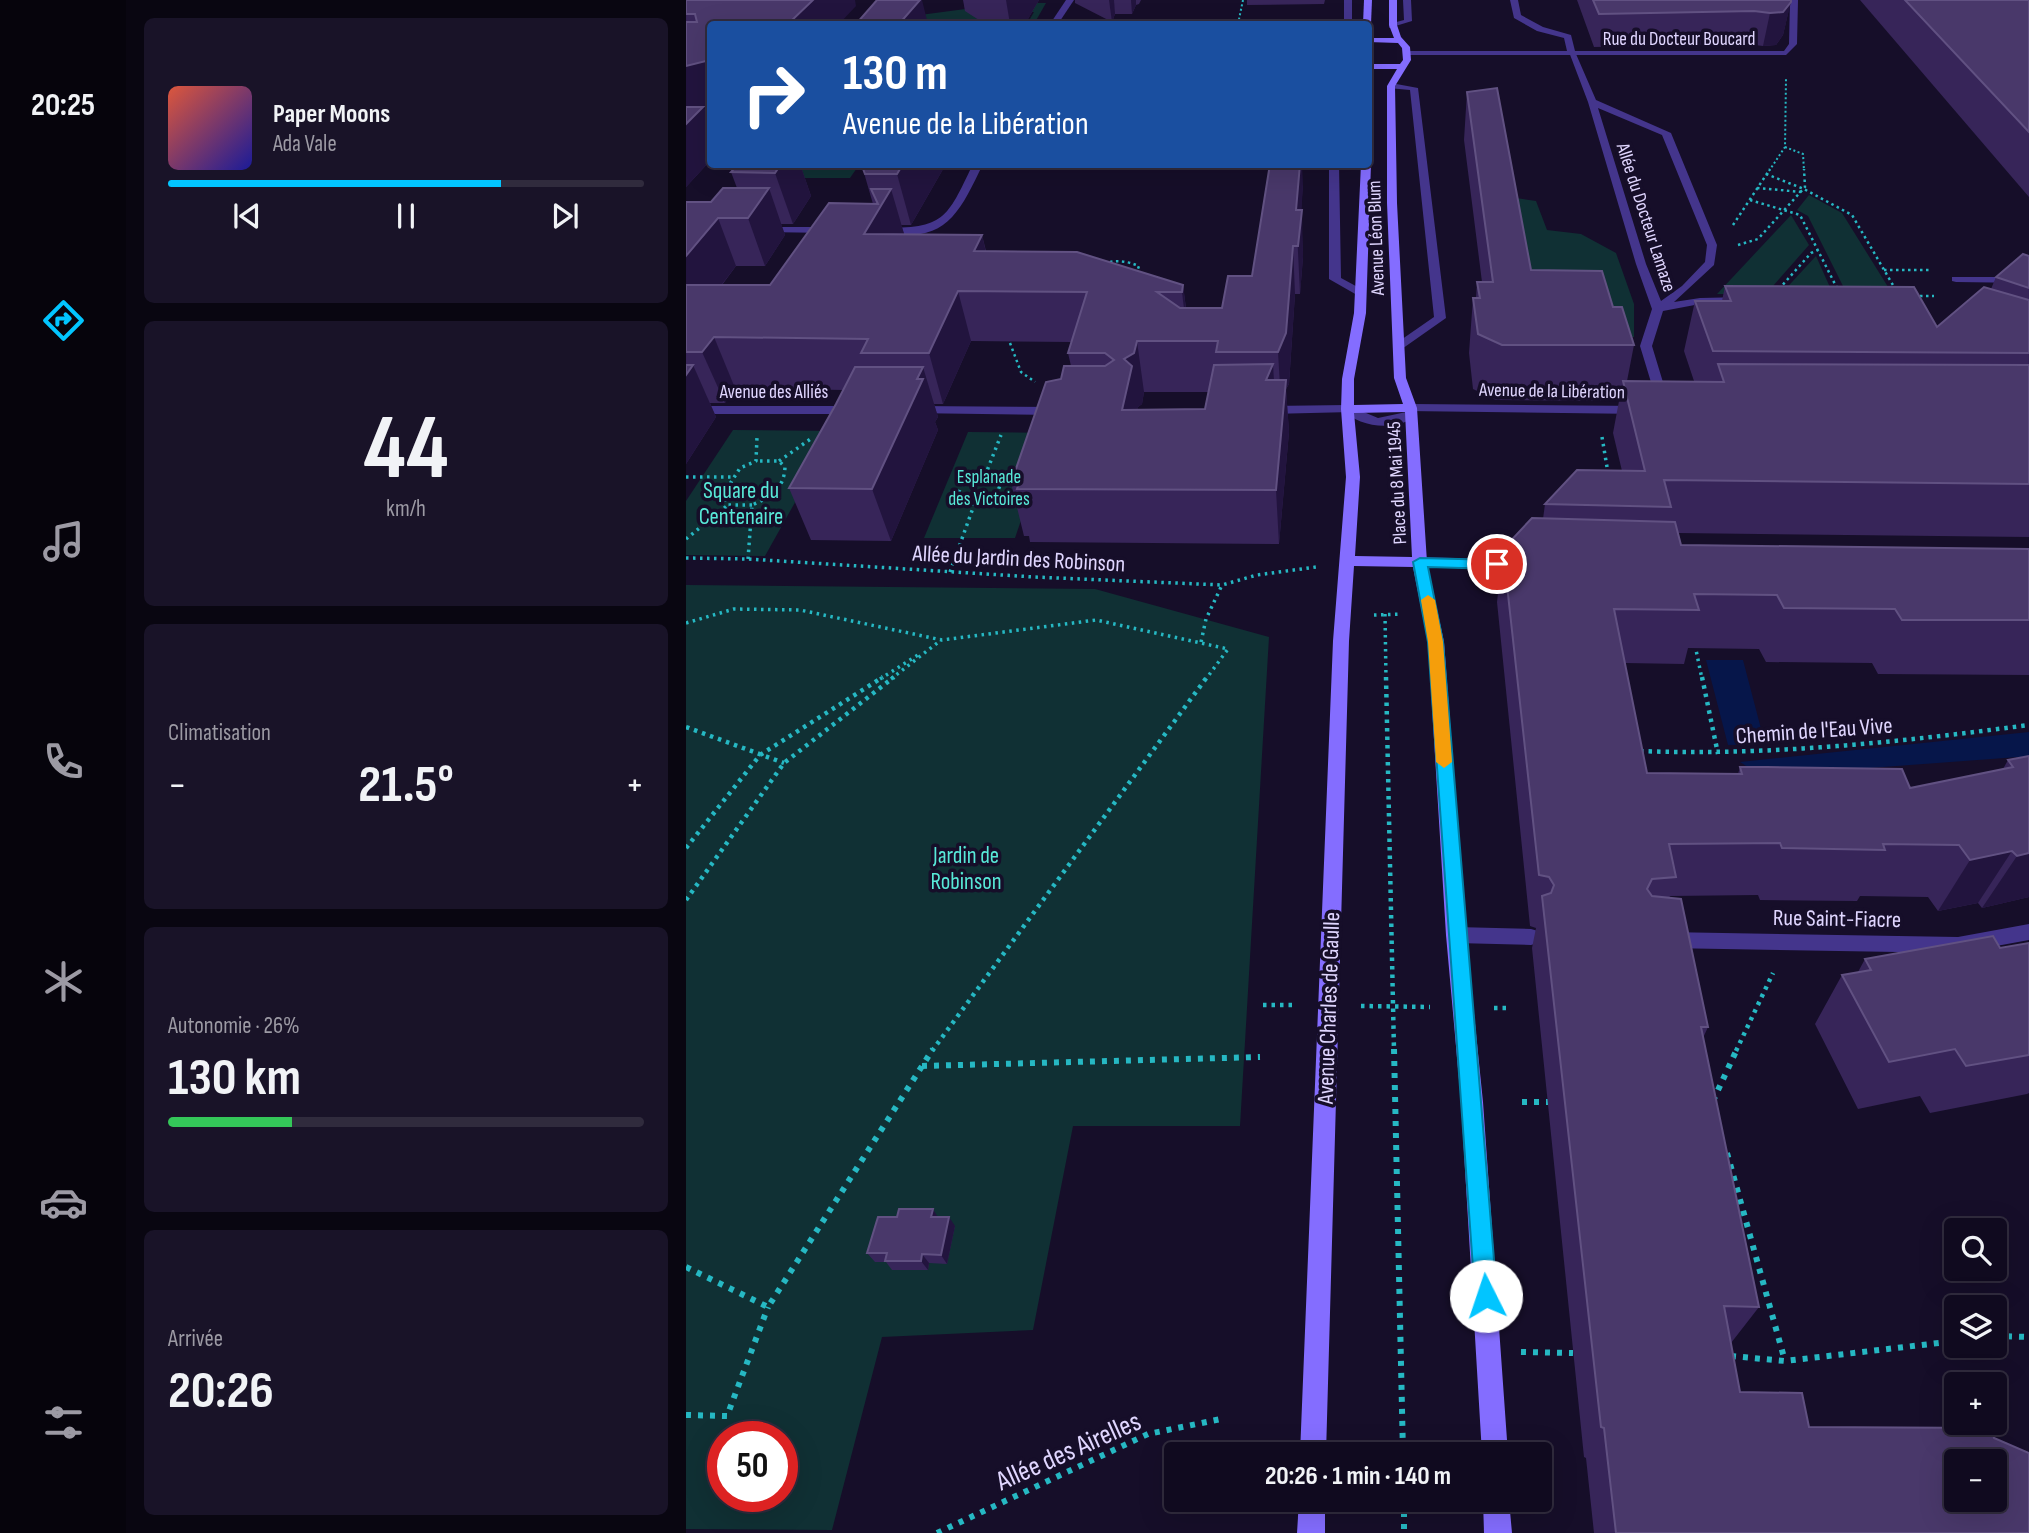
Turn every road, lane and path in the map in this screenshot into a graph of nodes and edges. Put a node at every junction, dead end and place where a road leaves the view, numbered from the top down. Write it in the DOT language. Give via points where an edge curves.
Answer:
graph roads {
  1 [pos="1070,0"];
  2 [pos="1243,0"];
  3 [pos="1348,0"];
  4 [pos="1368,0"];
  5 [pos="1393,0"];
  6 [pos="1407,0"];
  7 [pos="1514,0"];
  8 [pos="1794,0"];
  9 [pos="1056,21"];
  10 [pos="1239,21"];
  11 [pos="1348,21"];
  12 [pos="1367,21"];
  13 [pos="1392,26"];
  14 [pos="1372,40"];
  15 [pos="1398,41"];
  16 [pos="1407,53"];
  17 [pos="1786,53"];
  18 [pos="1572,54"];
  19 [pos="1372,66"];
  20 [pos="1401,67"];
  21 [pos="1391,86"];
  22 [pos="1592,102"];
  23 [pos="1785,147"];
  24 [pos="976,168"];
  25 [pos="1334,168"];
  26 [pos="1366,168"];
  27 [pos="1766,174"];
  28 [pos="1757,188"];
  29 [pos="1803,191"];
  30 [pos="1750,200"];
  31 [pos="1786,210"];
  32 [pos="754,230"];
  33 [pos="848,231"];
  34 [pos="875,231"];
  35 [pos="1712,245"];
  36 [pos="1818,250"];
  37 [pos="1094,267"];
  38 [pos="1956,279"];
  39 [pos="2029,280"];
  40 [pos="1126,281"];
  41 [pos="1361,293"];
  42 [pos="1839,293"];
  43 [pos="1899,296"];
  44 [pos="1770,299"];
  45 [pos="1658,309"];
  46 [pos="1010,343"];
  47 [pos="1399,348"];
  48 [pos="1039,385"];
  49 [pos="1347,408"];
  50 [pos="686,410"];
  51 [pos="780,410"];
  52 [pos="869,410"];
  53 [pos="896,410"];
  54 [pos="1254,410"];
  55 [pos="1074,411"];
  56 [pos="1411,412"];
  57 [pos="822,431"];
  58 [pos="1003,431"];
  59 [pos="1613,433"];
  60 [pos="756,461"];
  61 [pos="779,461"];
  62 [pos="985,476"];
  63 [pos="686,477"];
  64 [pos="733,477"];
  65 [pos="1001,483"];
  66 [pos="1014,483"];
  67 [pos="1610,483"];
  68 [pos="978,494"];
  69 [pos="727,505"];
  70 [pos="752,505"];
  71 [pos="686,539"];
  72 [pos="686,558"];
  73 [pos="748,559"];
  74 [pos="1348,561"];
  75 [pos="1420,562"];
  76 [pos="1543,566"];
  77 [pos="950,572"];
  78 [pos="1222,585"];
  79 [pos="1431,612"];
  80 [pos="1385,614"];
  81 [pos="1342,617"];
  82 [pos="686,623"];
  83 [pos="1693,633"];
  84 [pos="942,640"];
  85 [pos="1201,642"];
  86 [pos="2029,725"];
  87 [pos="686,727"];
  88 [pos="1626,751"];
  89 [pos="1718,754"];
  90 [pos="760,755"];
  91 [pos="784,764"];
  92 [pos="686,848"];
  93 [pos="686,900"];
  94 [pos="2029,932"];
  95 [pos="1456,935"];
  96 [pos="1531,937"];
  97 [pos="1644,940"];
  98 [pos="1788,942"];
  99 [pos="1263,1004"];
  100 [pos="1329,1006"];
  101 [pos="1395,1007"];
  102 [pos="1464,1008"];
  103 [pos="1511,1009"];
  104 [pos="1259,1057"];
  105 [pos="921,1066"];
  106 [pos="1522,1102"];
  107 [pos="1563,1102"];
  108 [pos="1699,1102"];
  109 [pos="1712,1102"];
  110 [pos="1716,1115"];
  111 [pos="1723,1141"];
  112 [pos="686,1267"];
  113 [pos="768,1307"];
  114 [pos="2007,1336"];
  115 [pos="2029,1337"];
  116 [pos="1944,1342"];
  117 [pos="1490,1351"];
  118 [pos="1573,1353"];
  119 [pos="1727,1356"];
  120 [pos="1785,1361"];
  121 [pos="686,1415"];
  122 [pos="1221,1419"];
  123 [pos="1314,1442"];
  124 [pos="1403,1442"];
  125 [pos="1494,1442"];
  126 [pos="1312,1512"];
  127 [pos="1404,1512"];
  128 [pos="1497,1512"];
  129 [pos="937,1533"];
  130 [pos="1311,1533"];
  131 [pos="1404,1533"];
  132 [pos="1498,1533"];
  1 -- 9 [label="street"];
  2 -- 10 [label="path"];
  3 -- 11 [label="street"];
  4 -- 12 [label="main road"];
  5 -- 13 [label="main road"];
  6 -- 13 [label="street" via="1408,21"];
  7 -- 18 [label="street" via="1517,16 1568,37"];
  8 -- 17 [label="street" via="1793,44"];
  13 -- 15 [label="main road"];
  14 -- 15 [label="main road"];
  15 -- 16 [label="main road"];
  16 -- 18 [label="street"];
  16 -- 20 [label="main road, Avenue Léon Blum"];
  17 -- 18 [label="street, Rue du Docteur Boucard"];
  17 -- 23 [label="path"];
  18 -- 22 [label="street, Allée du Docteur Lamaze"];
  19 -- 20 [label="main road"];
  20 -- 21 [label="main road, Avenue Léon Blum"];
  21 -- 47 [label="main road, Avenue Léon Blum"];
  21 -- 47 [label="street" via="1414,88 1440,318"];
  22 -- 35 [label="street, Allée du Docteur Lamaze" via="1666,133"];
  22 -- 45 [label="street, Allée du Docteur Lamaze"];
  23 -- 27 [label="path"];
  23 -- 29 [label="path" via="1803,154"];
  24 -- 34 [label="street" via="953,215 939,226"];
  25 -- 41 [label="street" via="1335,279"];
  26 -- 41 [label="main road, Avenue Léon Blum"];
  27 -- 28 [label="path"];
  27 -- 29 [label="path"];
  28 -- 29 [label="path"];
  28 -- 30 [label="path"];
  29 -- 31 [label="path"];
  29 -- 43 [label="path" via="1852,215"];
  30 -- 31 [label="path"];
  30 -- 35 [label="path" via="1737,221"];
  31 -- 35 [label="path" via="1758,239 1743,245"];
  31 -- 36 [label="path" via="1800,215"];
  32 -- 33 [label="street"];
  35 -- 45 [label="street, Allée du Docteur Lamaze" via="1710,262"];
  36 -- 42 [label="path"];
  36 -- 44 [label="path"];
  37 -- 40 [label="path" via="1113,260 1139,266"];
  38 -- 39 [label="street"];
  41 -- 49 [label="main road, Avenue Léon Blum"];
  44 -- 45 [label="street" via="1699,301"];
  45 -- 56 [label="street, Avenue de la Libération" via="1646,346 1670,411"];
  46 -- 48 [label="path" via="1021,372"];
  47 -- 56 [label="main road, Avenue Léon Blum" via="1400,379"];
  49 -- 54 [label="street"];
  49 -- 56 [label="street, Avenue de la Libération" via="1368,422 1384,423"];
  49 -- 74 [label="main road, Place du 8 Mai 1945" via="1353,477"];
  50 -- 51 [label="street, Avenue des Alliés"];
  51 -- 52 [label="street, Avenue des Alliés"];
  51 -- 60 [label="path" via="757,437"];
  53 -- 55 [label="street"];
  56 -- 75 [label="main road, Place du 8 Mai 1945"];
  57 -- 61 [label="path"];
  58 -- 62 [label="path"];
  59 -- 67 [label="path" via="1601,434"];
  60 -- 61 [label="path"];
  60 -- 64 [label="path"];
  61 -- 70 [label="path" via="786,479 780,489"];
  62 -- 65 [label="path" via="1003,476"];
  62 -- 68 [label="path" via="965,476 958,494"];
  63 -- 64 [label="path"];
  64 -- 69 [label="path" via="723,495"];
  65 -- 66 [label="path"];
  65 -- 68 [label="path" via="997,494"];
  68 -- 77 [label="path"];
  69 -- 70 [label="path"];
  69 -- 71 [label="path"];
  70 -- 73 [label="path"];
  72 -- 73 [label="path, Allée du Jardin des Robinson"];
  73 -- 77 [label="path, Allée du Jardin des Robinson"];
  74 -- 75 [label="main road, Place du 8 Mai 1945"];
  74 -- 78 [label="path, Allée du Jardin des Robinson"];
  74 -- 81 [label="main road, Avenue Charles de Gaulle"];
  75 -- 76 [label="street"];
  75 -- 79 [label="main road"];
  77 -- 78 [label="path, Allée du Jardin des Robinson"];
  78 -- 85 [label="path"];
  79 -- 80 [label="path"];
  79 -- 95 [label="main road"];
  80 -- 81 [label="path"];
  80 -- 101 [label="path"];
  81 -- 100 [label="main road, Avenue Charles de Gaulle"];
  82 -- 84 [label="path" via="734,609 800,610"];
  83 -- 89 [label="path"];
  84 -- 85 [label="path" via="1096,620"];
  84 -- 90 [label="path"];
  84 -- 91 [label="path"];
  85 -- 105 [label="path" via="1228,649"];
  86 -- 89 [label="path, Chemin de l'Eau Vive" via="1884,744"];
  87 -- 90 [label="path"];
  88 -- 89 [label="path, Chemin de l'Eau Vive"];
  90 -- 91 [label="path"];
  90 -- 92 [label="path"];
  91 -- 93 [label="path"];
  94 -- 98 [label="street, Rue Saint-Fiacre" via="1958,945"];
  95 -- 96 [label="street"];
  95 -- 102 [label="main road"];
  97 -- 98 [label="street, Rue Saint-Fiacre"];
  98 -- 109 [label="path"];
  99 -- 100 [label="path"];
  100 -- 101 [label="path"];
  100 -- 123 [label="main road, Avenue Charles de Gaulle"];
  101 -- 102 [label="path"];
  101 -- 124 [label="path"];
  102 -- 103 [label="path"];
  102 -- 117 [label="main road"];
  104 -- 105 [label="path"];
  105 -- 113 [label="path"];
  106 -- 107 [label="path"];
  108 -- 109 [label="path"];
  109 -- 110 [label="path"];
  111 -- 120 [label="path"];
  112 -- 113 [label="path"];
  113 -- 121 [label="path" via="727,1416"];
  114 -- 115 [label="path"];
  116 -- 120 [label="path"];
  117 -- 118 [label="path"];
  117 -- 125 [label="main road"];
  119 -- 120 [label="path"];
  122 -- 129 [label="path, Allée des Airelles" via="1149,1434"];
  126 -- 130 [label="main road"];
  127 -- 131 [label="path"];
  128 -- 132 [label="main road"];
}
